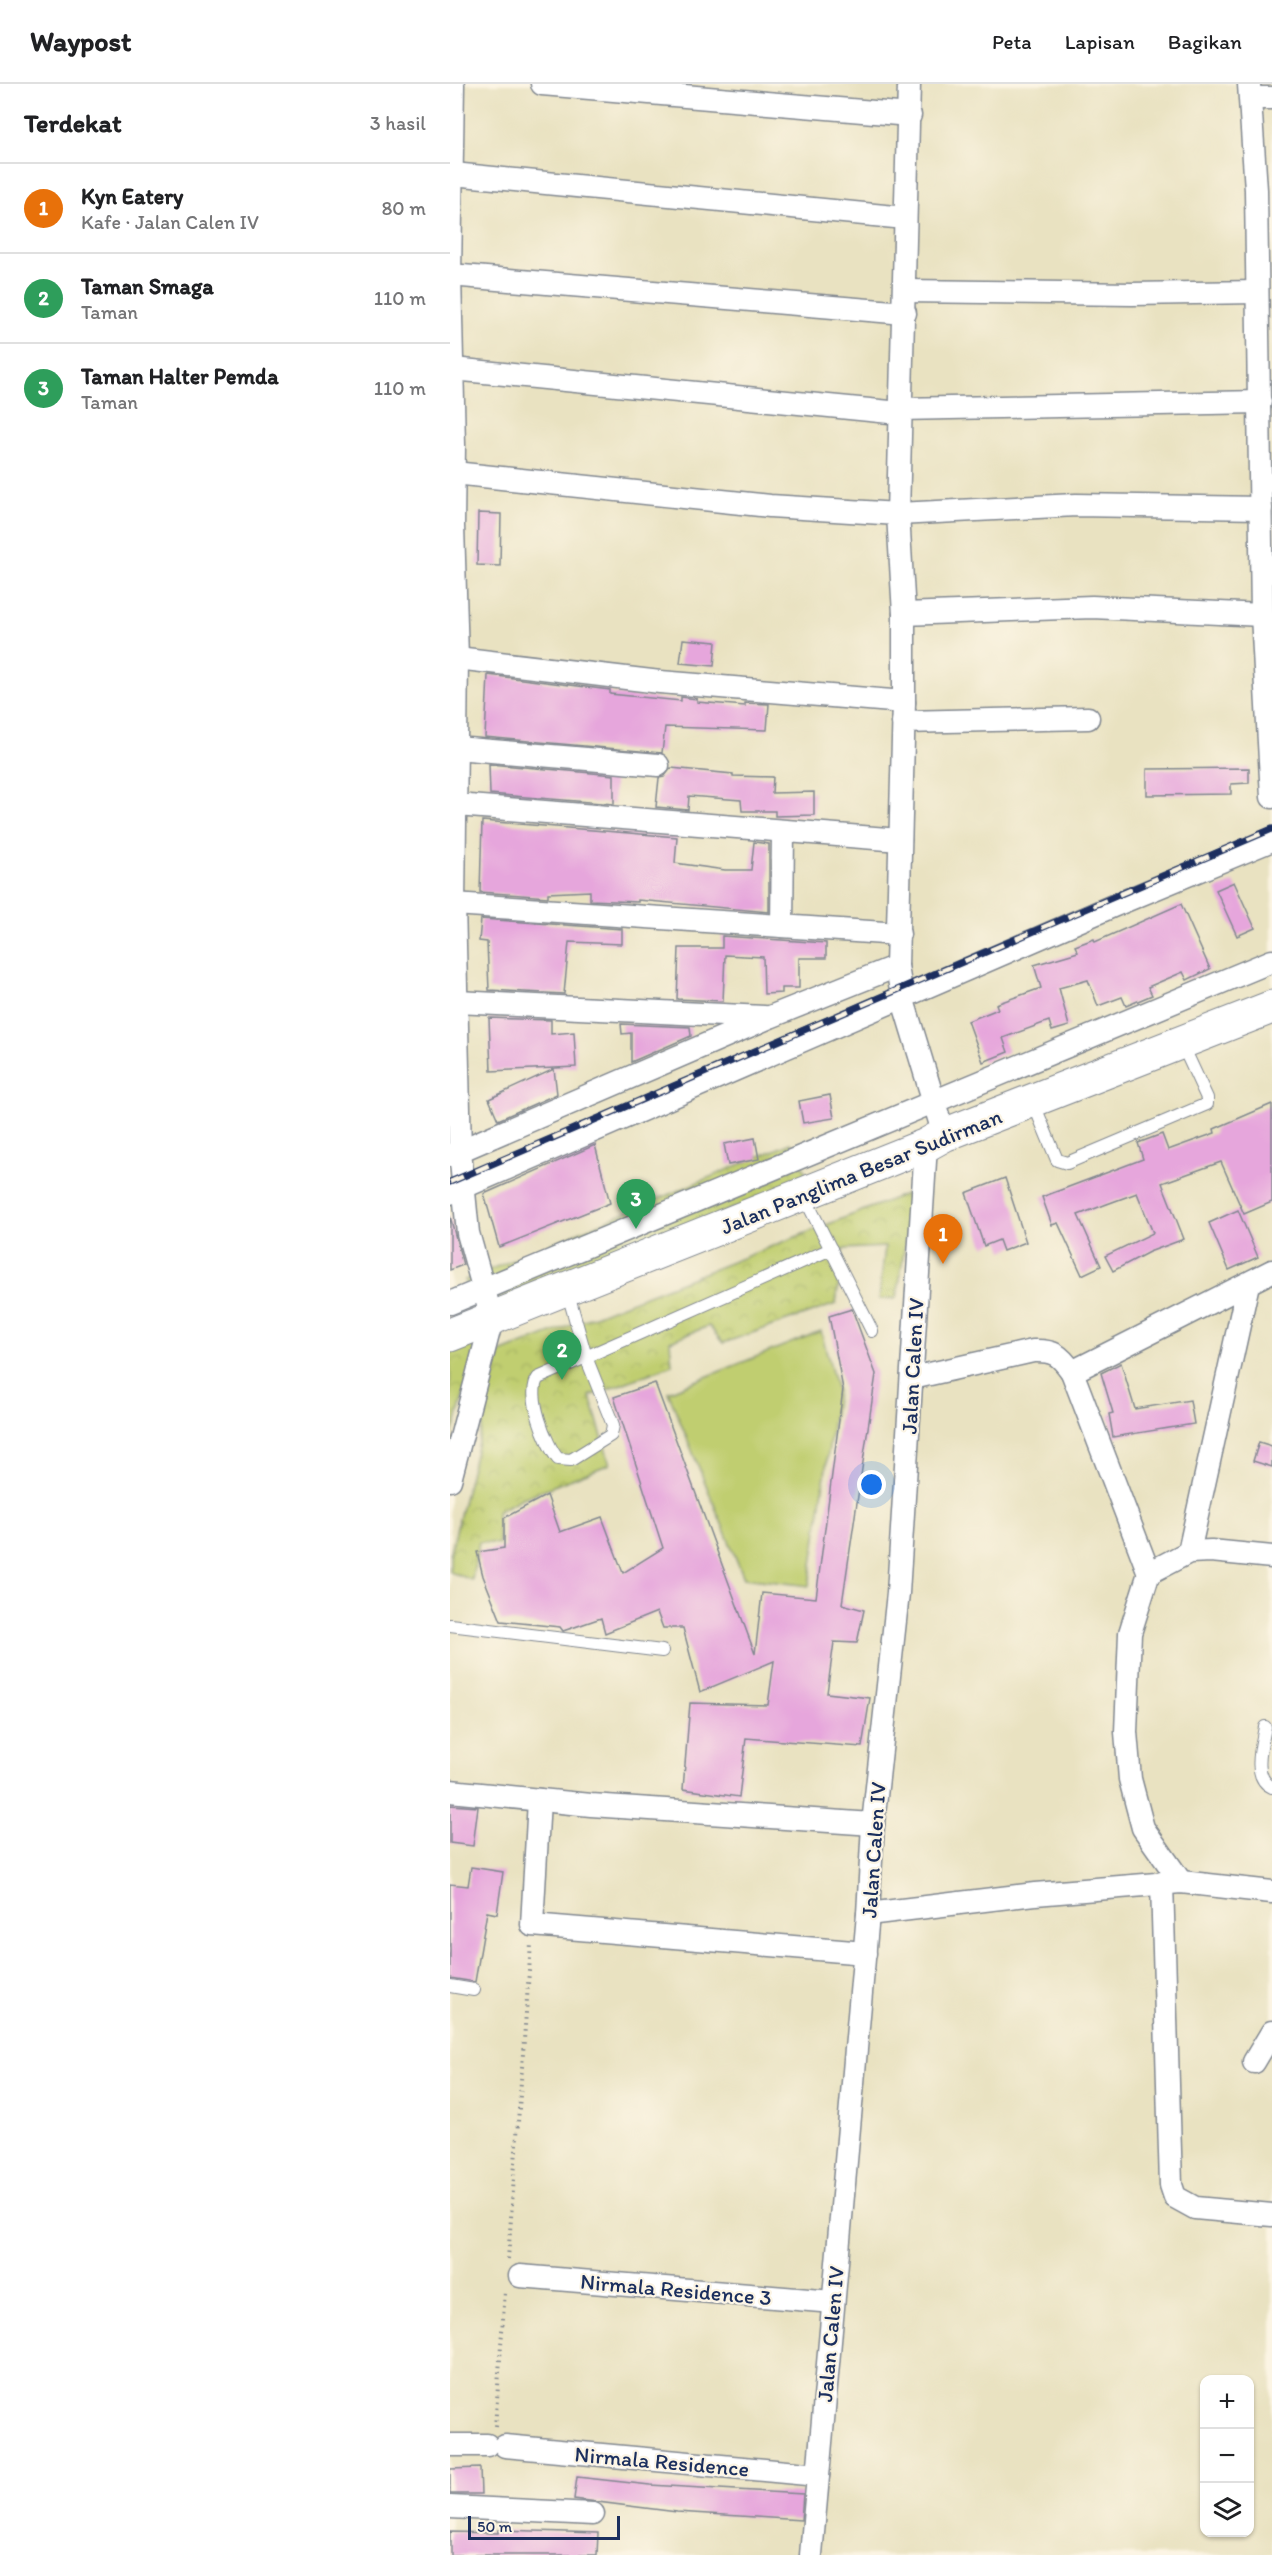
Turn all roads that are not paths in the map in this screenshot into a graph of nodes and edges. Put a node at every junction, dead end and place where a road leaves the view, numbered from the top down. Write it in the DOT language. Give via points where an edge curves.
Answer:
graph roads {
  1 [pos="453,84"];
  2 [pos="542,84"];
  3 [pos="909,84"];
  4 [pos="1257,93"];
  5 [pos="452,107"];
  6 [pos="910,115"];
  7 [pos="452,183"];
  8 [pos="905,218"];
  9 [pos="450,274"];
  10 [pos="1257,292"];
  11 [pos="905,302"];
  12 [pos="453,369"];
  13 [pos="1260,402"];
  14 [pos="900,411"];
  15 [pos="452,445"];
  16 [pos="454,473"];
  17 [pos="1261,508"];
  18 [pos="898,514"];
  19 [pos="451,526"];
  20 [pos="452,610"];
  21 [pos="904,614"];
  22 [pos="1262,615"];
  23 [pos="458,658"];
  24 [pos="1268,667"];
  25 [pos="903,712"];
  26 [pos="1088,717"];
  27 [pos="456,748"];
  28 [pos="658,765"];
  29 [pos="1272,797"];
  30 [pos="456,805"];
  31 [pos="783,832"];
  32 [pos="900,840"];
  33 [pos="1272,840"];
  34 [pos="452,891"];
  35 [pos="782,926"];
  36 [pos="899,934"];
  37 [pos="1272,961"];
  38 [pos="897,966"];
  39 [pos="454,988"];
  40 [pos="902,997"];
  41 [pos="1272,1007"];
  42 [pos="770,1017"];
  43 [pos="1181,1044"];
  44 [pos="934,1101"];
  45 [pos="1032,1101"];
  46 [pos="935,1140"];
  47 [pos="455,1153"];
  48 [pos="456,1191"];
  49 [pos="803,1194"];
  50 [pos="831,1250"];
  51 [pos="1272,1271"];
  52 [pos="1248,1284"];
  53 [pos="567,1290"];
  54 [pos="450,1303"];
  55 [pos="489,1305"];
  56 [pos="872,1331"];
  57 [pos="450,1335"];
  58 [pos="586,1357"];
  59 [pos="1072,1372"];
  60 [pos="912,1378"];
  61 [pos="450,1480"];
  62 [pos="1189,1552"];
  63 [pos="1272,1557"];
  64 [pos="1149,1573"];
  65 [pos="450,1625"];
  66 [pos="662,1651"];
  67 [pos="1265,1727"];
  68 [pos="1272,1787"];
  69 [pos="450,1791"];
  70 [pos="539,1800"];
  71 [pos="873,1824"];
  72 [pos="1172,1883"];
  73 [pos="1272,1892"];
  74 [pos="868,1914"];
  75 [pos="865,1953"];
  76 [pos="450,1986"];
  77 [pos="474,1990"];
  78 [pos="1272,2032"];
  79 [pos="1254,2062"];
  80 [pos="1272,2216"];
  81 [pos="511,2274"];
  82 [pos="833,2302"];
  83 [pos="450,2445"];
  84 [pos="818,2475"];
  85 [pos="450,2507"];
  86 [pos="593,2514"];
  87 [pos="811,2555"];
  1 -- 5 [label="street"];
  2 -- 6 [label="street"];
  3 -- 6 [label="street, Jalan Calen IV"];
  4 -- 10 [label="street"];
  5 -- 7 [label="street"];
  6 -- 8 [label="street, Jalan Calen IV"];
  7 -- 8 [label="street"];
  7 -- 9 [label="street"];
  8 -- 11 [label="street, Jalan Calen IV"];
  9 -- 11 [label="street"];
  9 -- 12 [label="street"];
  10 -- 11 [label="street"];
  10 -- 13 [label="street"];
  11 -- 14 [label="street, Jalan Calen IV"];
  12 -- 14 [label="street"];
  12 -- 15 [label="street"];
  13 -- 14 [label="street"];
  13 -- 17 [label="street"];
  14 -- 18 [label="street, Jalan Calen IV"];
  15 -- 16 [label="street"];
  16 -- 18 [label="street" via="770,506"];
  16 -- 19 [label="street"];
  17 -- 18 [label="street" via="1076,505"];
  17 -- 22 [label="street"];
  18 -- 21 [label="street, Jalan Calen IV"];
  19 -- 20 [label="street"];
  20 -- 23 [label="street"];
  21 -- 22 [label="street" via="1092,607"];
  21 -- 25 [label="street, Jalan Calen IV"];
  22 -- 24 [label="street"];
  23 -- 25 [label="street"];
  23 -- 27 [label="street"];
  24 -- 29 [label="street"];
  25 -- 26 [label="street"];
  25 -- 32 [label="street, Jalan Calen IV"];
  27 -- 28 [label="street"];
  27 -- 30 [label="street"];
  30 -- 31 [label="street"];
  30 -- 34 [label="street"];
  31 -- 32 [label="street"];
  31 -- 35 [label="street"];
  32 -- 36 [label="street, Jalan Calen IV"];
  33 -- 40 [label="street"];
  34 -- 35 [label="street"];
  34 -- 39 [label="street"];
  35 -- 36 [label="street"];
  36 -- 38 [label="street, Jalan Calen IV"];
  37 -- 44 [label="street"];
  38 -- 40 [label="street, Jalan Calen IV"];
  38 -- 42 [label="street"];
  39 -- 42 [label="street"];
  39 -- 47 [label="street"];
  40 -- 44 [label="street, Jalan Calen IV"];
  40 -- 48 [label="street"];
  41 -- 43 [label="main road, Jalan Panglima Besar Sudirman"];
  42 -- 47 [label="street"];
  43 -- 45 [label="main road, Jalan Panglima Besar Sudirman"];
  43 -- 45 [label="lane" via="1207,1104 1067,1163 1057,1160"];
  44 -- 46 [label="street, Jalan Calen IV"];
  44 -- 55 [label="street"];
  45 -- 46 [label="main road, Jalan Panglima Besar Sudirman"];
  46 -- 49 [label="main road, Jalan Panglima Besar Sudirman"];
  46 -- 60 [label="street, Jalan Calen IV"];
  47 -- 48 [label="street"];
  48 -- 55 [label="street"];
  49 -- 50 [label="lane"];
  49 -- 53 [label="main road, Jalan Panglima Besar Sudirman"];
  50 -- 56 [label="lane"];
  50 -- 58 [label="lane"];
  51 -- 52 [label="street"];
  52 -- 59 [label="street"];
  52 -- 62 [label="street"];
  53 -- 55 [label="main road, Jalan Panglima Besar Sudirman"];
  53 -- 58 [label="lane"];
  54 -- 55 [label="street"];
  55 -- 57 [label="main road, Jalan Panglima Besar Sudirman"];
  55 -- 61 [label="street"];
  58 -- 58 [label="lane" via="613,1425 611,1435 571,1460 558,1459 550,1451 532,1394 534,1383"];
  59 -- 60 [label="street" via="1059,1354 1048,1350"];
  59 -- 64 [label="street"];
  60 -- 71 [label="street, Jalan Calen IV" via="898,1593"];
  62 -- 63 [label="street"];
  62 -- 64 [label="street"];
  64 -- 72 [label="street" via="1130,1633 1126,1732 1130,1779 1143,1828"];
  65 -- 66 [label="lane"];
  67 -- 68 [label="lane" via="1259,1765"];
  69 -- 70 [label="street"];
  70 -- 71 [label="street"];
  70 -- 75 [label="street" via="532,1925"];
  71 -- 74 [label="street, Jalan Calen IV"];
  72 -- 73 [label="street"];
  72 -- 74 [label="street"];
  72 -- 80 [label="street" via="1171,2184 1175,2197 1195,2208"];
  74 -- 75 [label="street, Jalan Calen IV"];
  75 -- 82 [label="street, Jalan Calen IV"];
  76 -- 77 [label="lane"];
  78 -- 79 [label="street"];
  81 -- 82 [label="street, Nirmala Residence 3"];
  82 -- 84 [label="street, Jalan Calen IV"];
  83 -- 84 [label="street, Nirmala Residence" via="496,2441"];
  84 -- 87 [label="street, Jalan Calen IV"];
  85 -- 86 [label="street"];
}
